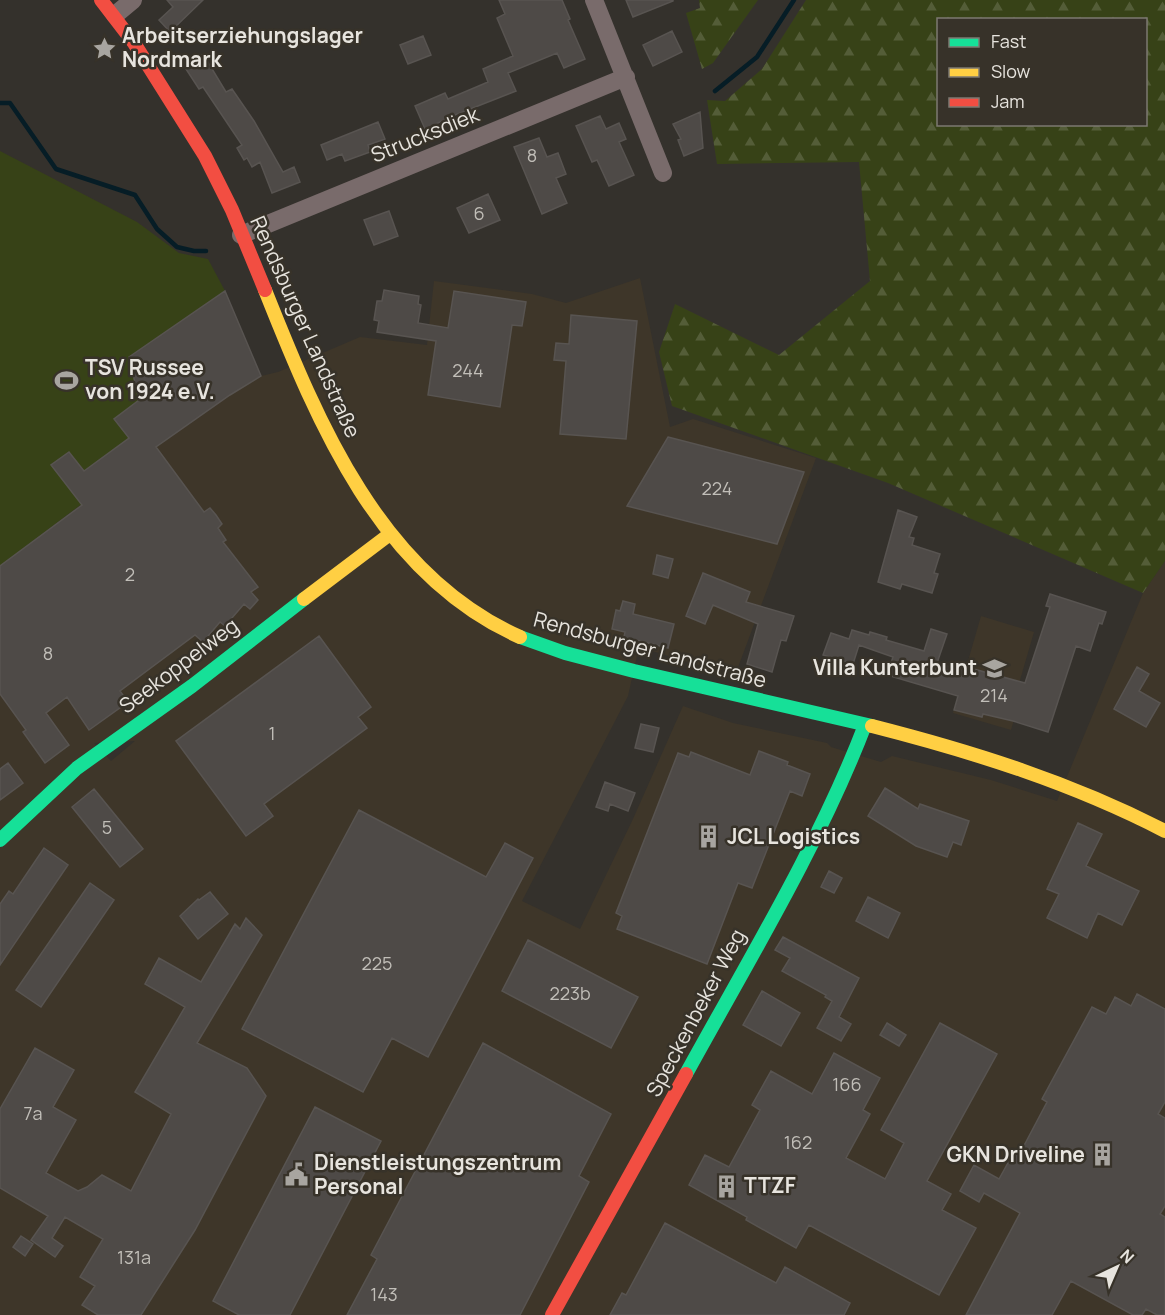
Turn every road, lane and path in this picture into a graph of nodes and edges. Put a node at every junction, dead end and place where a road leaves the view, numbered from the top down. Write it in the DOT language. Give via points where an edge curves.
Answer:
graph roads {
  1 [pos="101,0"];
  2 [pos="133,0"];
  3 [pos="594,0"];
  4 [pos="115,15"];
  5 [pos="626,77"];
  6 [pos="663,172"];
  7 [pos="241,235"];
  8 [pos="390,534"];
  9 [pos="865,725"];
  10 [pos="1165,831"];
  11 [pos="0,840"];
  12 [pos="552,1315"];
  1 -- 4 [label="street, Rendsburger Landstraße"];
  2 -- 4 [label="street"];
  3 -- 5 [label="street"];
  4 -- 7 [label="street, Rendsburger Landstraße" via="210,165"];
  5 -- 6 [label="street"];
  5 -- 7 [label="street, Strucksdiek"];
  7 -- 8 [label="street, Rendsburger Landstraße" via="297,372 330,440"];
  8 -- 9 [label="street, Rendsburger Landstraße" via="454,598 521,638 647,676"];
  8 -- 11 [label="street, Seekoppelweg" via="192,686 100,750"];
  9 -- 10 [label="street, Rendsburger Landstraße" via="1032,771 1131,812"];
  9 -- 12 [label="street, Speckenbeker Weg" via="855,755 811,843 696,1059"];
}
